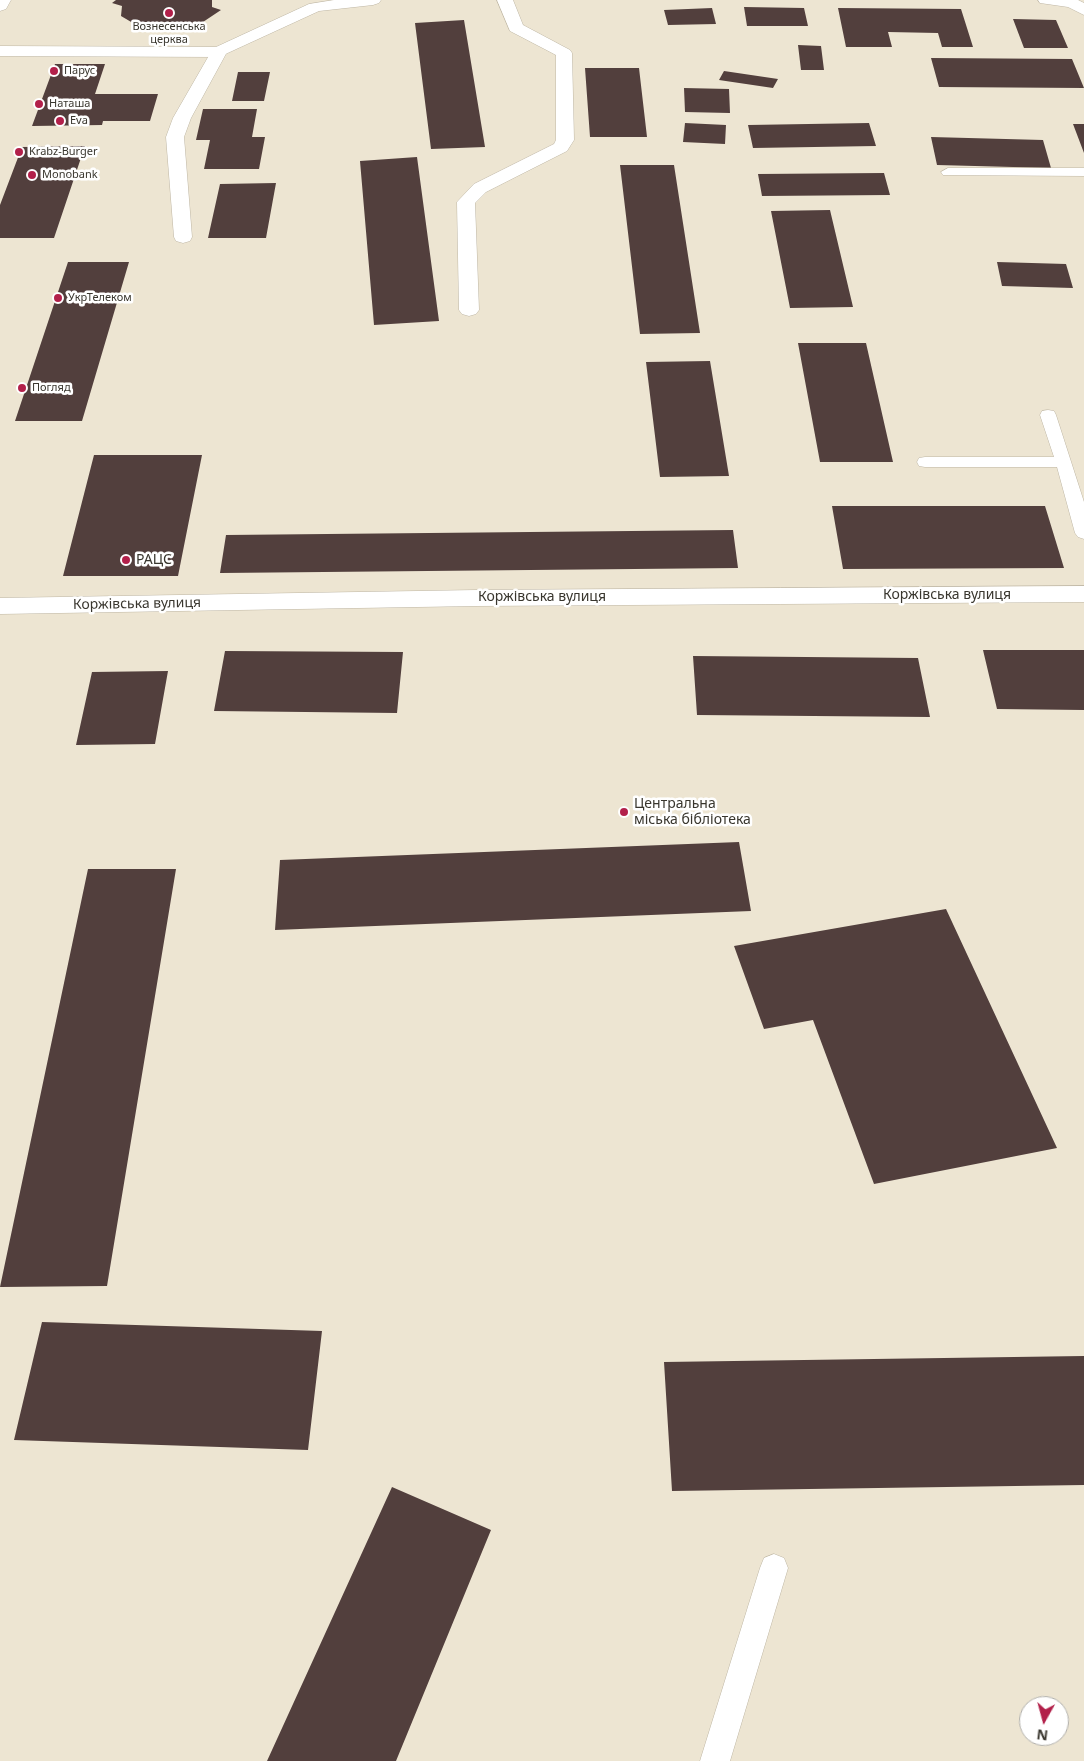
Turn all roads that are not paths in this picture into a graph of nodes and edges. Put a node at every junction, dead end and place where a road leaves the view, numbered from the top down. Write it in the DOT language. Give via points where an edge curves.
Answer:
graph roads {
  1 [pos="3,0"];
  2 [pos="373,0"];
  3 [pos="505,0"];
  4 [pos="1046,0"];
  5 [pos="313,4"];
  6 [pos="0,6"];
  7 [pos="1078,7"];
  8 [pos="0,51"];
  9 [pos="218,52"];
  10 [pos="948,172"];
  11 [pos="1084,172"];
  12 [pos="183,238"];
  13 [pos="469,310"];
  14 [pos="1048,415"];
  15 [pos="925,462"];
  16 [pos="1064,462"];
  17 [pos="1084,533"];
  18 [pos="1084,594"];
  19 [pos="0,606"];
  20 [pos="774,1568"];
  21 [pos="715,1761"];
  1 -- 6 [label="street"];
  2 -- 5 [label="street"];
  3 -- 13 [label="street" via="516,28 564,53 565,140 561,147 480,188 466,202"];
  4 -- 7 [label="street"];
  5 -- 9 [label="street"];
  8 -- 9 [label="street"];
  9 -- 12 [label="street" via="182,118 176,136"];
  10 -- 11 [label="lane"];
  14 -- 16 [label="lane"];
  15 -- 16 [label="lane"];
  16 -- 17 [label="lane"];
  18 -- 19 [label="street, Коржівська вулиця" via="487,598"];
  20 -- 21 [label="lane"];
}
